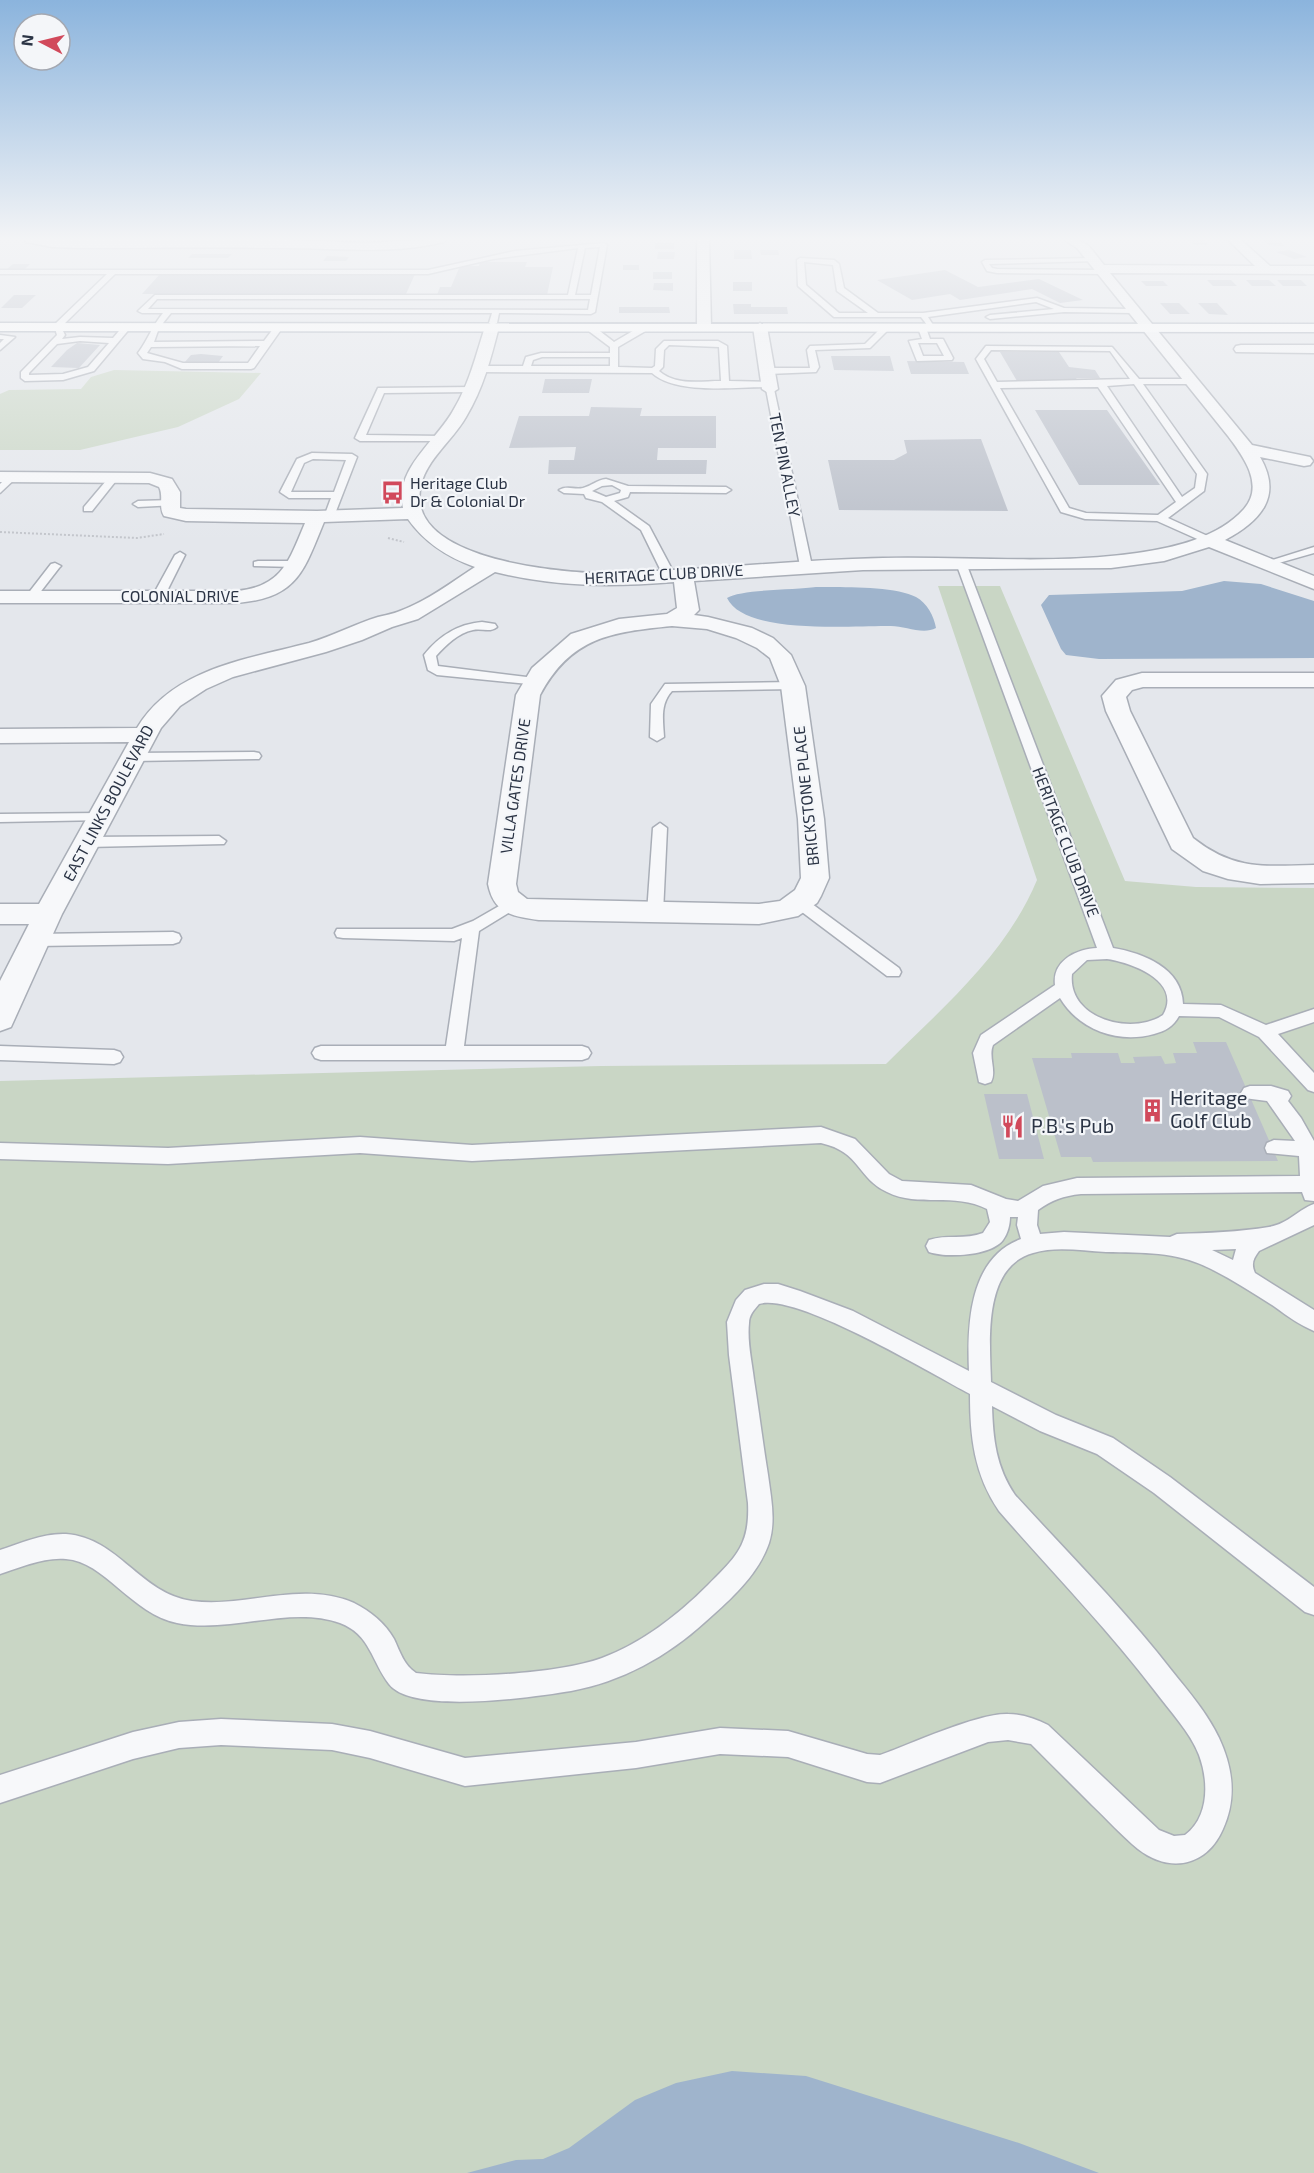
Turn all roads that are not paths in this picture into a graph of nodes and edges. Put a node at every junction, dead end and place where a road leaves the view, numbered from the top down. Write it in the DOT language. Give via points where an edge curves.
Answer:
graph roads {
  1 [pos="67,340"];
  2 [pos="105,340"];
  3 [pos="151,340"];
  4 [pos="268,340"];
  5 [pos="488,340"];
  6 [pos="604,340"];
  7 [pos="627,340"];
  8 [pos="762,340"];
  9 [pos="862,340"];
  10 [pos="873,340"];
  11 [pos="1156,340"];
  12 [pos="116,341"];
  13 [pos="52,342"];
  14 [pos="266,343"];
  15 [pos="869,344"];
  16 [pos="149,345"];
  17 [pos="1241,349"];
  18 [pos="1314,349"];
  19 [pos="614,350"];
  20 [pos="479,369"];
  21 [pos="526,369"];
  22 [pos="614,369"];
  23 [pos="656,372"];
  24 [pos="680,374"];
  25 [pos="714,374"];
  26 [pos="725,374"];
  27 [pos="769,381"];
  28 [pos="1137,381"];
  29 [pos="1190,381"];
  30 [pos="725,384"];
  31 [pos="1101,384"];
  32 [pos="996,385"];
  33 [pos="471,389"];
  34 [pos="442,439"];
  35 [pos="1246,449"];
  36 [pos="1309,464"];
  37 [pos="1257,467"];
  38 [pos="114,477"];
  39 [pos="4,481"];
  40 [pos="626,489"];
  41 [pos="564,490"];
  42 [pos="726,490"];
  43 [pos="587,491"];
  44 [pos="338,495"];
  45 [pos="606,500"];
  46 [pos="171,503"];
  47 [pos="1181,503"];
  48 [pos="138,504"];
  49 [pos="88,509"];
  50 [pos="413,513"];
  51 [pos="323,517"];
  52 [pos="1159,518"];
  53 [pos="1208,540"];
  54 [pos="1314,549"];
  55 [pos="180,555"];
  56 [pos="482,562"];
  57 [pos="961,563"];
  58 [pos="1268,563"];
  59 [pos="258,564"];
  60 [pos="295,564"];
  61 [pos="55,566"];
  62 [pos="806,566"];
  63 [pos="668,575"];
  64 [pos="1314,583"];
  65 [pos="0,597"];
  66 [pos="31,597"];
  67 [pos="158,597"];
  68 [pos="672,620"];
  69 [pos="491,627"];
  70 [pos="1314,680"];
  71 [pos="535,682"];
  72 [pos="792,686"];
  73 [pos="0,735"];
  74 [pos="657,737"];
  75 [pos="137,746"];
  76 [pos="254,756"];
  77 [pos="100,817"];
  78 [pos="0,818"];
  79 [pos="660,828"];
  80 [pos="219,841"];
  81 [pos="87,842"];
  82 [pos="1314,874"];
  83 [pos="799,902"];
  84 [pos="513,903"];
  85 [pos="655,913"];
  86 [pos="0,914"];
  87 [pos="42,927"];
  88 [pos="471,929"];
  89 [pos="343,933"];
  90 [pos="173,938"];
  91 [pos="1107,953"];
  92 [pos="893,972"];
  93 [pos="1063,988"];
  94 [pos="1175,1010"];
  95 [pos="1314,1015"];
  96 [pos="0,1019"];
  97 [pos="1265,1032"];
  98 [pos="0,1053"];
  99 [pos="321,1053"];
  100 [pos="454,1053"];
  101 [pos="582,1053"];
  102 [pos="114,1057"];
  103 [pos="985,1077"];
  104 [pos="1314,1085"];
  105 [pos="1250,1093"];
  106 [pos="1271,1094"];
  107 [pos="1314,1131"];
  108 [pos="1274,1148"];
  109 [pos="0,1151"];
  110 [pos="1311,1175"];
  111 [pos="994,1203"];
  112 [pos="1028,1207"];
  113 [pos="1312,1217"];
  114 [pos="1268,1235"];
  115 [pos="991,1239"];
  116 [pos="1033,1244"];
  117 [pos="1152,1244"];
  118 [pos="936,1246"];
  119 [pos="1012,1254"];
  120 [pos="1249,1282"];
  121 [pos="1314,1321"];
  122 [pos="981,1386"];
  123 [pos="0,1562"];
  124 [pos="1314,1603"];
  125 [pos="0,1789"];
  1 -- 13 [label="lane"];
  2 -- 12 [label="lane"];
  3 -- 16 [label="lane"];
  4 -- 14 [label="lane"];
  5 -- 20 [label="street"];
  6 -- 19 [label="lane"];
  7 -- 19 [label="lane"];
  8 -- 27 [label="street, TEN PIN ALLEY"];
  9 -- 15 [label="lane"];
  10 -- 15 [label="lane"];
  11 -- 29 [label="street, HERITAGE CLUB DRIVE"];
  12 -- 13 [label="lane" via="91,369 63,377 25,378 25,372"];
  14 -- 16 [label="lane"];
  14 -- 16 [label="lane" via="251,366 182,366 146,357 142,353"];
  15 -- 27 [label="lane" via="813,348 815,368"];
  17 -- 18 [label="street"];
  19 -- 21 [label="lane" via="541,355 528,359"];
  19 -- 22 [label="lane"];
  20 -- 21 [label="lane"];
  20 -- 33 [label="street"];
  21 -- 22 [label="lane"];
  22 -- 23 [label="lane"];
  23 -- 24 [label="lane"];
  23 -- 26 [label="lane" via="660,349 667,343 718,343 723,346"];
  23 -- 30 [label="lane" via="675,384"];
  25 -- 26 [label="lane"];
  26 -- 30 [label="lane"];
  27 -- 30 [label="lane"];
  27 -- 62 [label="lane, TEN PIN ALLEY"];
  28 -- 29 [label="lane"];
  28 -- 31 [label="lane"];
  28 -- 32 [label="lane" via="1112,349 989,348 980,359"];
  28 -- 47 [label="lane" via="1202,474 1200,489"];
  29 -- 35 [label="street, HERITAGE CLUB DRIVE"];
  31 -- 32 [label="lane"];
  31 -- 47 [label="lane"];
  32 -- 52 [label="lane" via="1065,510 1085,516"];
  33 -- 34 [label="street" via="458,418"];
  33 -- 34 [label="lane" via="381,390 360,438"];
  34 -- 50 [label="street" via="414,478 410,495"];
  35 -- 36 [label="street"];
  35 -- 37 [label="street, HERITAGE CLUB DRIVE"];
  36 -- 37 [label="street"];
  37 -- 53 [label="street, HERITAGE CLUB DRIVE" via="1262,477 1261,494 1254,507 1232,528"];
  38 -- 39 [label="street"];
  38 -- 46 [label="street" via="150,478 166,483"];
  38 -- 49 [label="lane"];
  40 -- 42 [label="lane"];
  40 -- 43 [label="lane" via="608,482"];
  40 -- 45 [label="lane" via="624,495"];
  41 -- 43 [label="lane"];
  43 -- 45 [label="lane" via="590,496"];
  44 -- 44 [label="lane" via="352,457 312,456 300,461 285,492"];
  44 -- 51 [label="lane"];
  45 -- 63 [label="lane" via="645,528"];
  46 -- 48 [label="lane"];
  46 -- 51 [label="street" via="171,512 186,515"];
  47 -- 52 [label="lane"];
  50 -- 51 [label="street"];
  50 -- 56 [label="street, HERITAGE CLUB DRIVE" via="451,549"];
  51 -- 60 [label="street, COLONIAL DRIVE"];
  52 -- 53 [label="lane"];
  53 -- 57 [label="street, HERITAGE CLUB DRIVE" via="1161,555 1096,563"];
  53 -- 58 [label="street"];
  54 -- 58 [label="lane"];
  55 -- 67 [label="lane"];
  56 -- 63 [label="street, HERITAGE CLUB DRIVE" via="556,577"];
  56 -- 75 [label="street, EAST LINKS BOULEVARD" via="411,615 350,637 224,671 172,701"];
  57 -- 62 [label="street, HERITAGE CLUB DRIVE"];
  57 -- 91 [label="lane, HERITAGE CLUB DRIVE"];
  58 -- 64 [label="street"];
  59 -- 60 [label="lane"];
  60 -- 67 [label="street, COLONIAL DRIVE" via="279,586 260,594"];
  61 -- 66 [label="lane"];
  62 -- 63 [label="street, HERITAGE CLUB DRIVE"];
  63 -- 68 [label="street" via="660,591 661,610"];
  63 -- 68 [label="street" via="688,610"];
  65 -- 66 [label="street, COLONIAL DRIVE"];
  66 -- 67 [label="street, COLONIAL DRIVE"];
  68 -- 71 [label="street, VILLA GATES DRIVE" via="619,626 579,639 543,668"];
  68 -- 72 [label="street, BRICKSTONE PLACE" via="708,623 765,643 780,655"];
  69 -- 71 [label="lane" via="473,625 458,631 430,655 432,667 437,671"];
  70 -- 82 [label="street" via="1142,680 1124,685 1114,696 1182,843 1201,860 1230,872"];
  71 -- 84 [label="street, VILLA GATES DRIVE" via="528,695 502,884 506,897"];
  72 -- 74 [label="lane" via="669,687 656,705"];
  72 -- 83 [label="street, BRICKSTONE PLACE" via="811,819 815,878 807,896"];
  73 -- 75 [label="street"];
  75 -- 76 [label="lane"];
  75 -- 77 [label="street, EAST LINKS BOULEVARD"];
  77 -- 78 [label="lane"];
  77 -- 81 [label="street, EAST LINKS BOULEVARD"];
  79 -- 85 [label="lane"];
  80 -- 81 [label="lane"];
  81 -- 87 [label="street, EAST LINKS BOULEVARD"];
  83 -- 85 [label="street" via="788,909 759,914"];
  83 -- 92 [label="lane"];
  84 -- 85 [label="street" via="539,910"];
  84 -- 88 [label="lane"];
  86 -- 87 [label="street"];
  87 -- 90 [label="lane"];
  87 -- 96 [label="street, EAST LINKS BOULEVARD"];
  88 -- 89 [label="lane" via="454,935"];
  88 -- 100 [label="lane"];
  91 -- 93 [label="lane" via="1082,956 1070,964 1063,975"];
  91 -- 94 [label="lane" via="1132,957 1162,974 1176,998"];
  93 -- 94 [label="lane" via="1081,1014 1117,1030 1154,1029 1168,1021"];
  93 -- 103 [label="lane" via="987,1040 980,1056"];
  94 -- 97 [label="lane" via="1221,1011"];
  95 -- 97 [label="lane"];
  97 -- 104 [label="lane"];
  98 -- 102 [label="lane"];
  99 -- 100 [label="lane"];
  100 -- 101 [label="lane"];
  105 -- 106 [label="lane"];
  106 -- 107 [label="lane" via="1282,1096"];
  106 -- 110 [label="lane" via="1299,1128"];
  108 -- 110 [label="lane"];
  109 -- 111 [label="lane" via="168,1156 360,1145 472,1153 821,1135 854,1145 894,1186 971,1193"];
  110 -- 112 [label="lane" via="1081,1186 1057,1189"];
  111 -- 112 [label="lane" via="1007,1208"];
  111 -- 115 [label="lane" via="1000,1219 998,1232"];
  112 -- 116 [label="lane" via="1027,1225"];
  113 -- 114 [label="lane"];
  114 -- 117 [label="lane" via="1217,1242"];
  114 -- 120 [label="lane" via="1259,1239 1244,1258"];
  115 -- 118 [label="lane" via="979,1244"];
  115 -- 119 [label="lane"];
  116 -- 117 [label="lane"];
  116 -- 119 [label="lane"];
  117 -- 120 [label="lane" via="1183,1248"];
  119 -- 122 [label="lane" via="994,1276 981,1304"];
  120 -- 121 [label="lane"];
  122 -- 123 [label="lane" via="856,1323 800,1300 778,1293 752,1297 743,1307 738,1337 760,1503 760,1529 754,1550 701,1609 666,1637 625,1661 583,1676 481,1686 416,1686 403,1681 393,1669 374,1633 335,1609 322,1606 200,1613 172,1609 136,1589 101,1559 66,1545"];
  122 -- 124 [label="lane" via="1122,1457"];
  122 -- 125 [label="lane" via="983,1446 995,1488 1149,1661 1210,1749 1217,1771 1216,1817 1195,1846 1180,1851 1149,1840 1039,1734 1005,1725 879,1769 788,1744 731,1741 465,1772 337,1737 205,1733 142,1744"];
}
